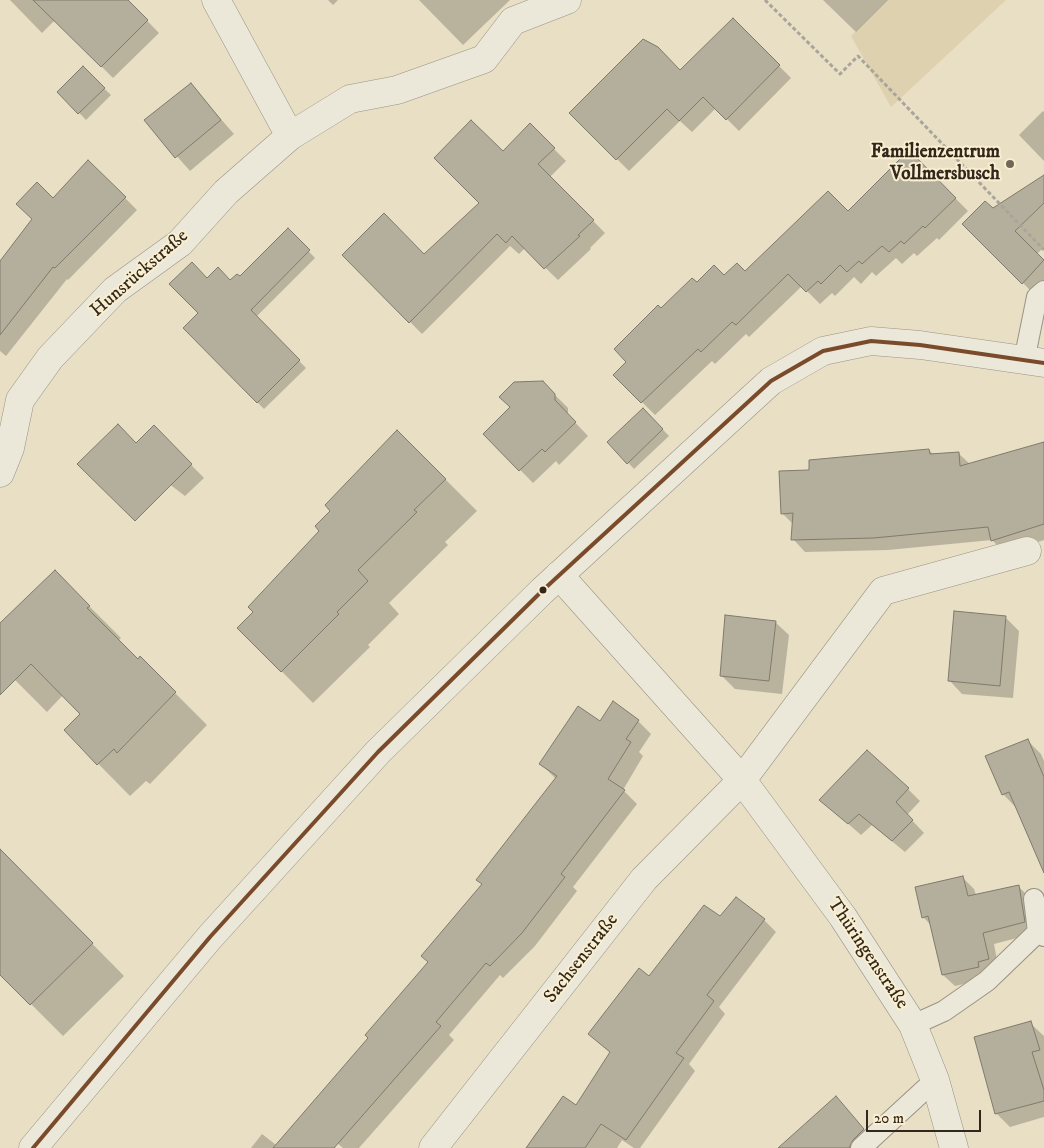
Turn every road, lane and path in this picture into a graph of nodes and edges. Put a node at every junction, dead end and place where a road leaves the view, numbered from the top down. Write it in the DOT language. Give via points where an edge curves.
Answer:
graph roads {
  1 [pos="216,0"];
  2 [pos="567,0"];
  3 [pos="766,0"];
  4 [pos="290,136"];
  5 [pos="1044,250"];
  6 [pos="1044,291"];
  7 [pos="1034,362"];
  8 [pos="10,394"];
  9 [pos="0,473"];
  10 [pos="1028,551"];
  11 [pos="559,575"];
  12 [pos="742,780"];
  13 [pos="1034,899"];
  14 [pos="1041,934"];
  15 [pos="913,1025"];
  16 [pos="934,1080"];
  17 [pos="33,1148"];
  18 [pos="433,1148"];
  19 [pos="861,1148"];
  20 [pos="954,1148"];
  1 -- 4 [label="street"];
  2 -- 4 [label="street, Hunsrückstraße" via="513,21 484,59 398,90 350,99"];
  3 -- 5 [label="path" via="840,74 858,56"];
  4 -- 8 [label="street, Hunsrückstraße" via="226,192 180,243 115,290 50,358"];
  6 -- 7 [label="lane" via="1037,297"];
  7 -- 11 [label="street" via="871,341 823,350 771,382"];
  8 -- 9 [label="street, Hunsrückstraße" via="10,448"];
  10 -- 12 [label="street" via="883,591"];
  11 -- 12 [label="street, Thüringenstraße"];
  11 -- 17 [label="street" via="378,752 210,937"];
  12 -- 15 [label="street, Thüringenstraße" via="843,917"];
  12 -- 18 [label="street, Sachsenstraße" via="644,879"];
  13 -- 14 [label="lane"];
  14 -- 15 [label="lane" via="987,981 944,1011"];
  15 -- 16 [label="street, Thüringenstraße"];
  16 -- 19 [label="lane"];
  16 -- 20 [label="street, Thüringenstraße"];
}
